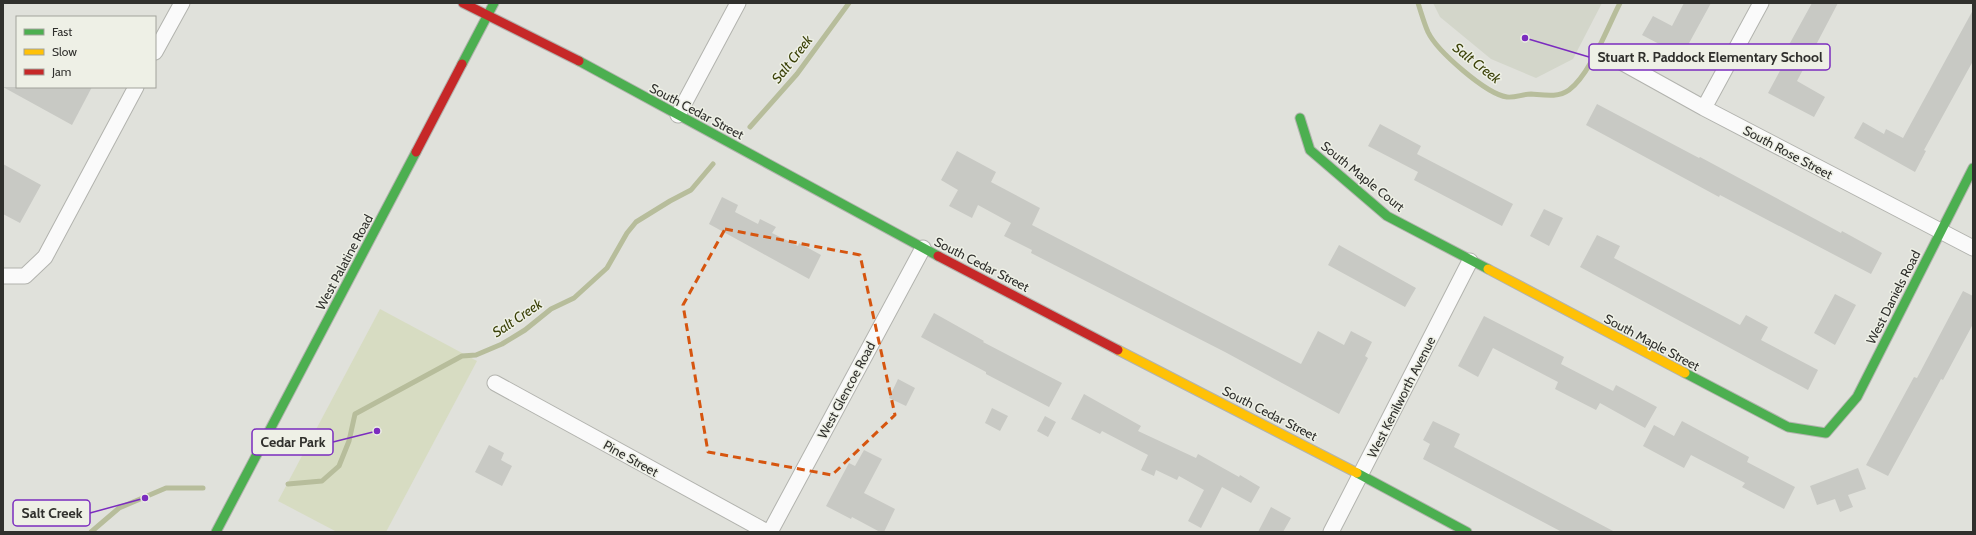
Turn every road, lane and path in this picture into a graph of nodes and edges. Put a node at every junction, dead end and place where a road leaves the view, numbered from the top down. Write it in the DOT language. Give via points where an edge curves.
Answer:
graph roads {
  1 [pos="182,3"];
  2 [pos="463,3"];
  3 [pos="494,3"];
  4 [pos="738,3"];
  5 [pos="1761,3"];
  6 [pos="488,15"];
  7 [pos="156,50"];
  8 [pos="1605,53"];
  9 [pos="135,88"];
  10 [pos="1704,108"];
  11 [pos="678,115"];
  12 [pos="1300,118"];
  13 [pos="1973,168"];
  14 [pos="1940,232"];
  15 [pos="923,248"];
  16 [pos="1973,248"];
  17 [pos="1470,261"];
  18 [pos="3,276"];
  19 [pos="495,383"];
  20 [pos="1826,433"];
  21 [pos="1361,474"];
  22 [pos="216,532"];
  23 [pos="767,532"];
  24 [pos="770,532"];
  25 [pos="1330,532"];
  26 [pos="1467,532"];
  1 -- 7 [label="street"];
  2 -- 6 [label="street, South Cedar Street"];
  3 -- 6 [label="street, West Palatine Road"];
  4 -- 11 [label="street"];
  5 -- 10 [label="street"];
  6 -- 11 [label="street, South Cedar Street"];
  6 -- 22 [label="street, West Palatine Road"];
  8 -- 10 [label="street, South Rose Street"];
  9 -- 18 [label="street" via="45,257 25,276"];
  10 -- 14 [label="street, South Rose Street"];
  11 -- 15 [label="street, South Cedar Street"];
  12 -- 17 [label="street, South Maple Court" via="1310,150 1386,216"];
  13 -- 14 [label="street, West Daniels Road"];
  14 -- 16 [label="street, South Rose Street"];
  14 -- 20 [label="street, West Daniels Road" via="1857,397"];
  15 -- 21 [label="street, South Cedar Street"];
  15 -- 24 [label="street, West Glencoe Road"];
  17 -- 20 [label="street, South Maple Street" via="1788,428"];
  17 -- 21 [label="street, West Kenilworth Avenue"];
  19 -- 23 [label="street, Pine Street"];
  21 -- 25 [label="street, West Kenilworth Avenue"];
  21 -- 26 [label="street, South Cedar Street"];
}
